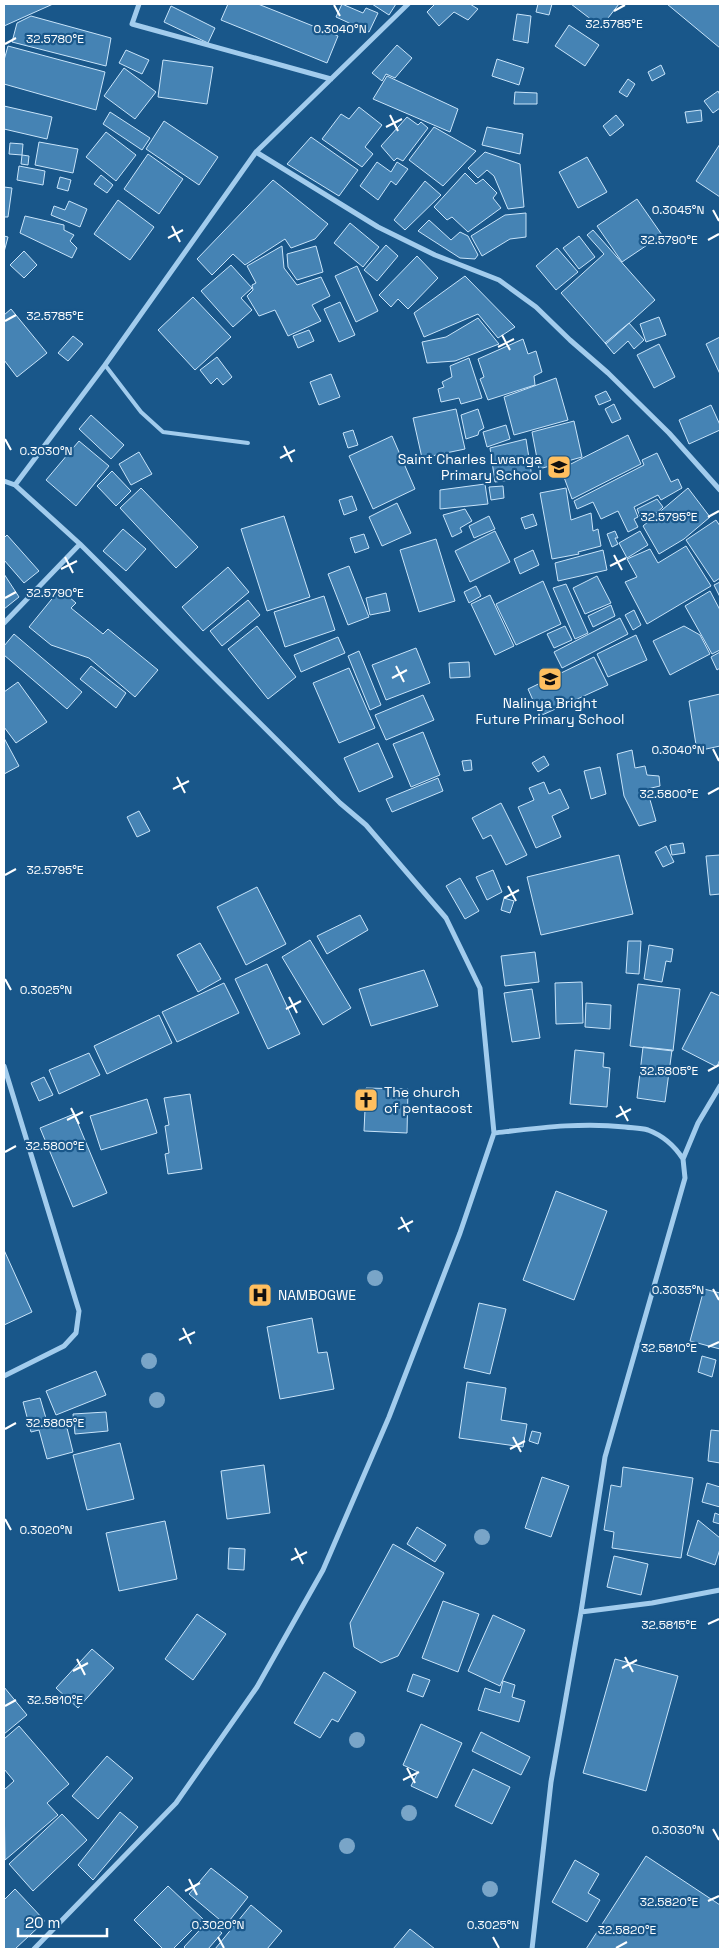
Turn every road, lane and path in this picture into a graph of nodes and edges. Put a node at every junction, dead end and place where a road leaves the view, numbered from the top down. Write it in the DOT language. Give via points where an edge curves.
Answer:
graph roads {
  1 [pos="139,4"];
  2 [pos="408,4"];
  3 [pos="330,79"];
  4 [pos="256,152"];
  5 [pos="105,365"];
  6 [pos="248,443"];
  7 [pos="4,481"];
  8 [pos="15,485"];
  9 [pos="720,490"];
  10 [pos="80,544"];
  11 [pos="4,623"];
  12 [pos="4,1066"];
  13 [pos="720,1086"];
  14 [pos="494,1133"];
  15 [pos="683,1159"];
  16 [pos="4,1376"];
  17 [pos="720,1590"];
  18 [pos="581,1612"];
  19 [pos="34,1949"];
  20 [pos="532,1949"];
  1 -- 3 [label="street" via="132,24"];
  2 -- 3 [label="street"];
  3 -- 4 [label="street"];
  4 -- 5 [label="street"];
  4 -- 9 [label="street" via="378,227 435,255 499,280 536,307 608,373 669,433"];
  5 -- 6 [label="lane" via="141,412 163,432"];
  5 -- 8 [label="street"];
  7 -- 8 [label="street"];
  8 -- 10 [label="street"];
  10 -- 11 [label="street"];
  10 -- 14 [label="street" via="340,803 366,825 446,918 480,988"];
  12 -- 16 [label="street" via="79,1311 76,1332 64,1346"];
  13 -- 15 [label="street" via="698,1123"];
  14 -- 15 [label="street" via="577,1124 647,1129 675,1147"];
  14 -- 19 [label="street" via="460,1234 389,1417 323,1570 257,1687 176,1803"];
  15 -- 18 [label="street" via="684,1178 605,1457"];
  17 -- 18 [label="street"];
  18 -- 20 [label="street" via="551,1782"];
}
